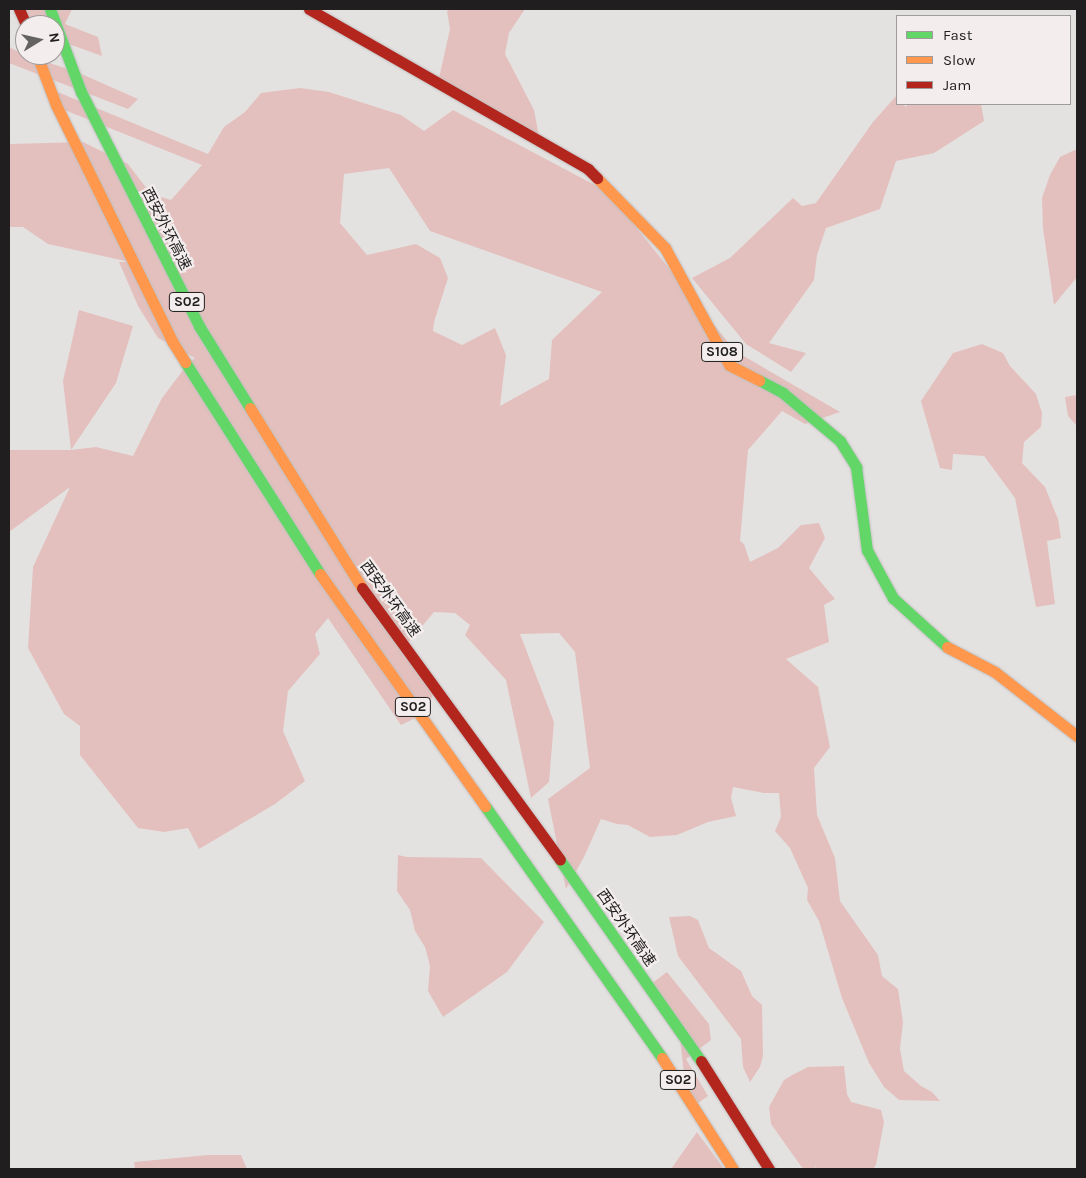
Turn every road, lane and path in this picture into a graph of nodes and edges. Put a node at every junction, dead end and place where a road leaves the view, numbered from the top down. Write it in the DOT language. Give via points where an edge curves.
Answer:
graph roads {
  1 [pos="50,9"];
  2 [pos="309,9"];
  3 [pos="41,65"];
  4 [pos="1077,736"];
  5 [pos="733,1169"];
  6 [pos="769,1169"];
  1 -- 6 [label="main road, 西安外环高速 / S02" via="81,92 199,326 355,579 518,800 706,1070"];
  2 -- 4 [label="main road, S108" via="588,169 665,248 729,365 783,393 840,441 856,467 866,550 893,598 943,645 994,672"];
  3 -- 5 [label="main road, S02" via="56,106 172,341 333,595 679,1083"];
}
